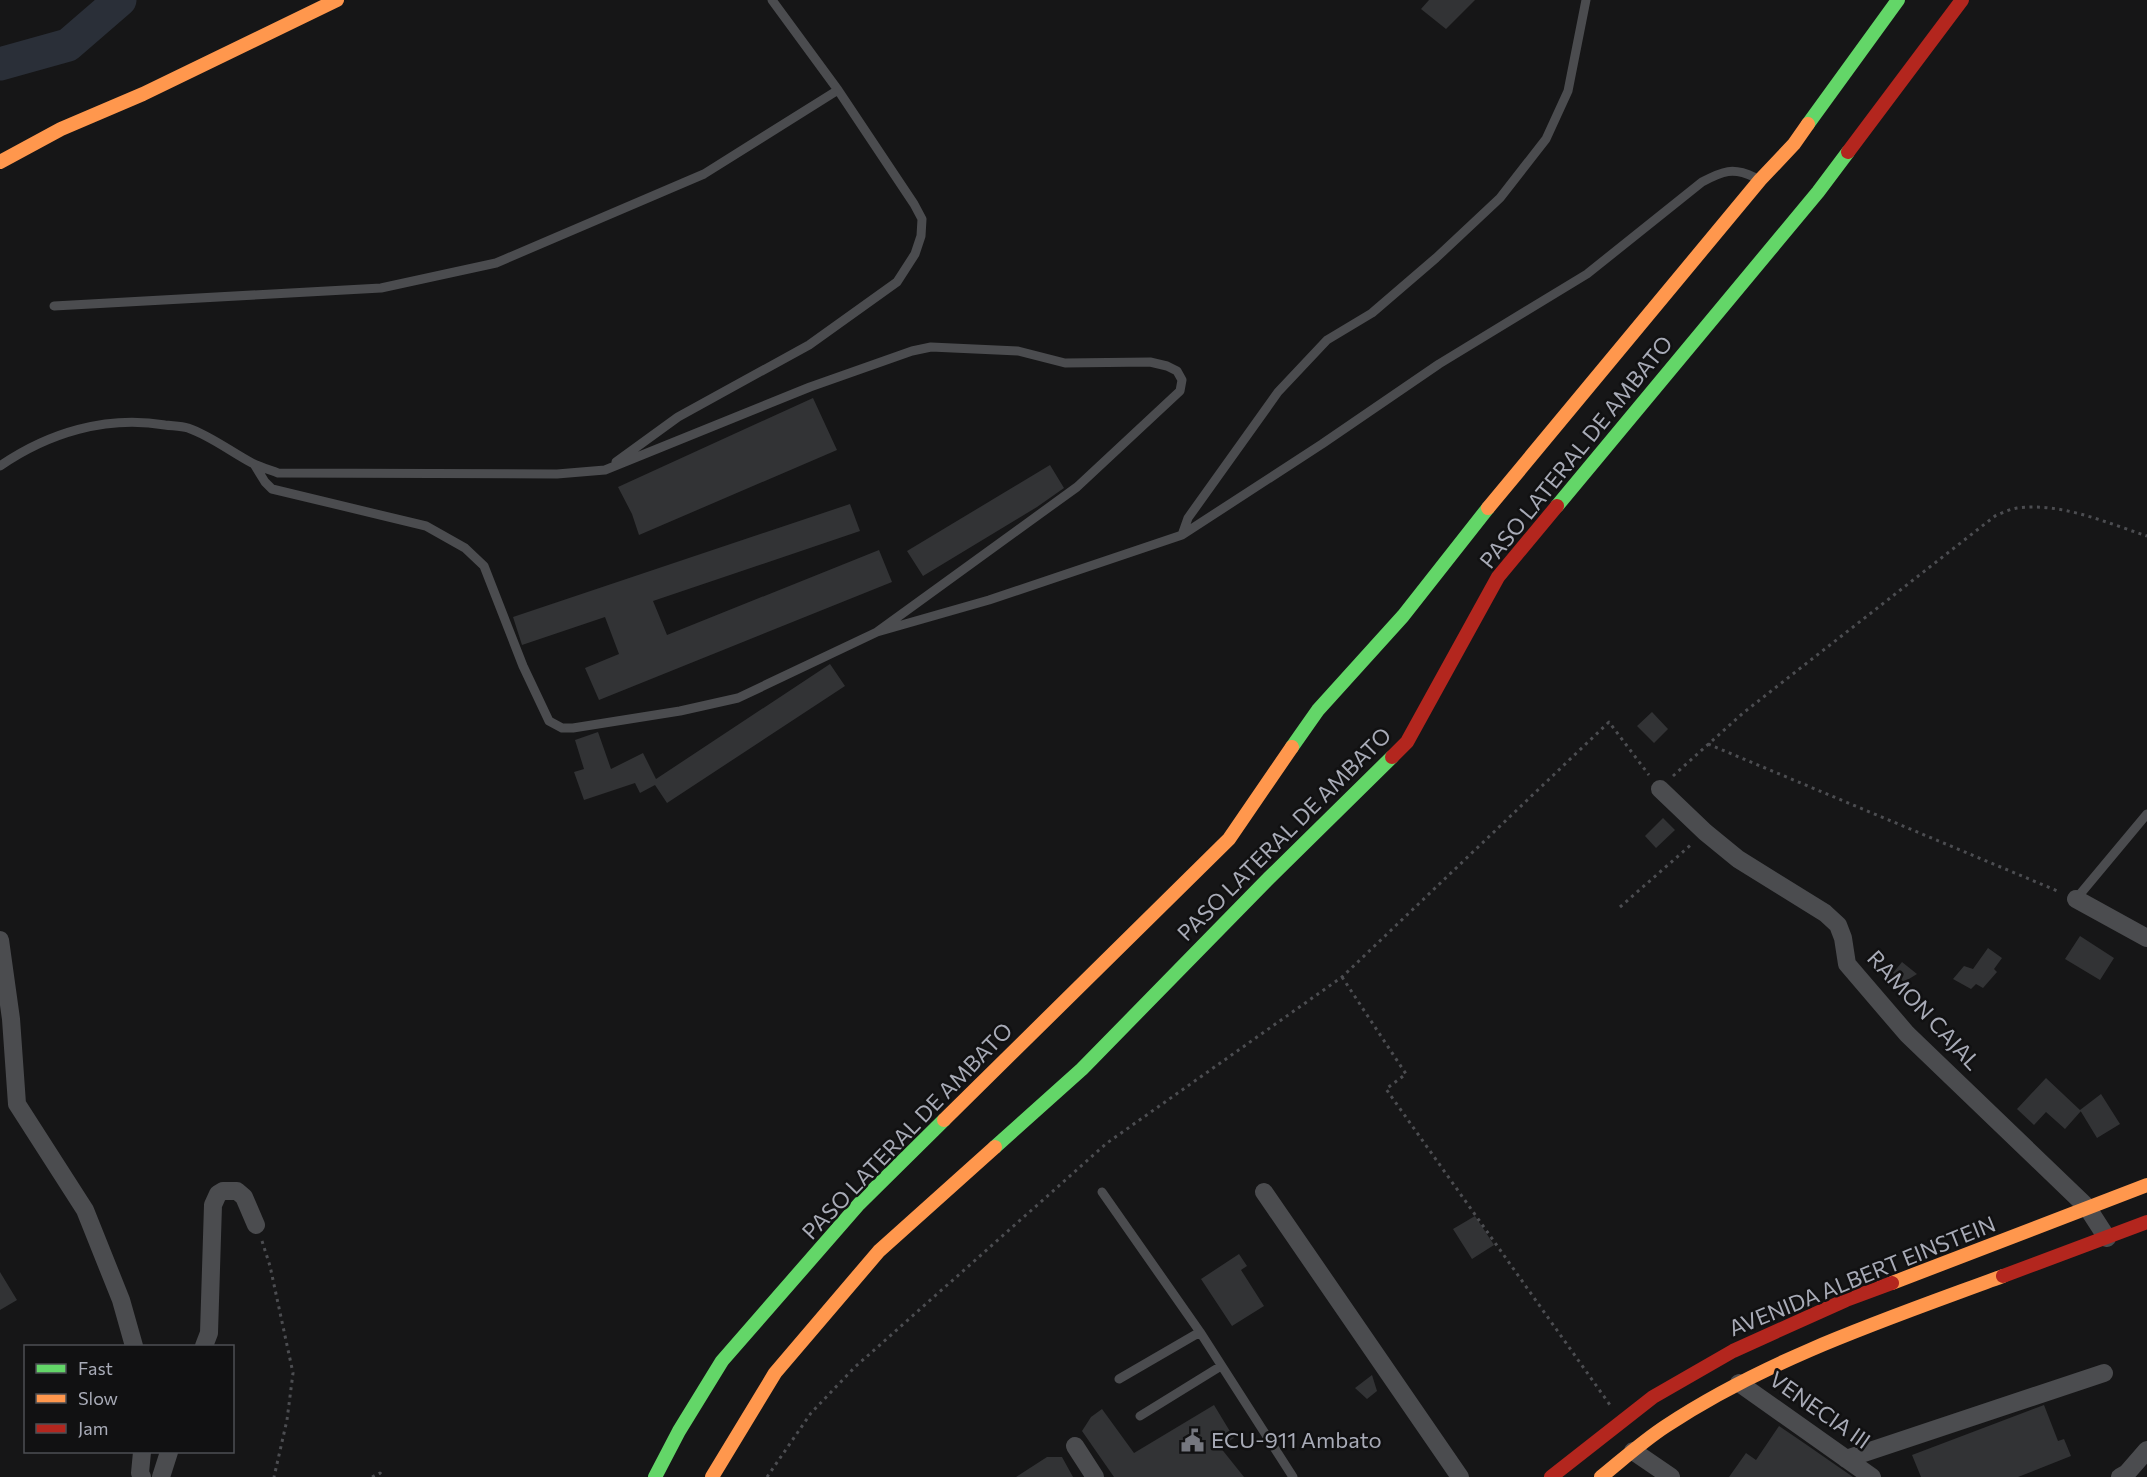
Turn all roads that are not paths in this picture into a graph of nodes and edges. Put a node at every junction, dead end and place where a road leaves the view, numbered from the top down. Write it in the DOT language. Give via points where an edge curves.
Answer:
graph roads {
  1 [pos="337,0"];
  2 [pos="772,0"];
  3 [pos="1586,0"];
  4 [pos="1898,0"];
  5 [pos="1962,0"];
  6 [pos="838,90"];
  7 [pos="0,162"];
  8 [pos="1760,180"];
  9 [pos="54,306"];
  10 [pos="254,464"];
  11 [pos="0,466"];
  12 [pos="605,470"];
  13 [pos="1182,535"];
  14 [pos="877,632"];
  15 [pos="1660,789"];
  16 [pos="2147,814"];
  17 [pos="2076,899"];
  18 [pos="2147,938"];
  19 [pos="0,940"];
  20 [pos="2147,1185"];
  21 [pos="1102,1192"];
  22 [pos="1264,1192"];
  23 [pos="2087,1207"];
  24 [pos="2146,1224"];
  25 [pos="256,1225"];
  26 [pos="2107,1238"];
  27 [pos="1200,1332"];
  28 [pos="133,1345"];
  29 [pos="205,1345"];
  30 [pos="1221,1366"];
  31 [pos="2104,1373"];
  32 [pos="1119,1379"];
  33 [pos="1740,1383"];
  34 [pos="1140,1416"];
  35 [pos="1075,1446"];
  36 [pos="2147,1449"];
  37 [pos="1633,1451"];
  38 [pos="142,1453"];
  39 [pos="169,1453"];
  40 [pos="1846,1459"];
  41 [pos="142,1477"];
  42 [pos="161,1477"];
  43 [pos="655,1477"];
  44 [pos="712,1477"];
  45 [pos="1095,1477"];
  46 [pos="1293,1477"];
  47 [pos="1460,1477"];
  48 [pos="1551,1477"];
  49 [pos="1601,1477"];
  50 [pos="1671,1477"];
  51 [pos="1872,1477"];
  52 [pos="2120,1477"];
  1 -- 7 [label="main road"];
  2 -- 6 [label="lane"];
  3 -- 13 [label="lane" via="1568,91 1546,139 1500,198 1372,313 1327,340 1278,392 1188,518"];
  4 -- 8 [label="main road, PASO LATERAL DE AMBATO" via="1794,144"];
  5 -- 44 [label="main road, PASO LATERAL DE AMBATO" via="1818,192 1498,577 1407,742 1082,1069 879,1251 775,1373"];
  6 -- 9 [label="lane" via="704,174 496,263 381,288"];
  6 -- 12 [label="lane" via="922,219 915,254 897,282 809,345 678,417"];
  8 -- 13 [label="lane" via="1740,171 1720,172 1702,182 1587,274 1439,364"];
  8 -- 43 [label="main road, PASO LATERAL DE AMBATO" via="1514,475 1403,616 1318,710 1229,839 859,1204 722,1361"];
  10 -- 11 [label="lane" via="187,428 143,421 98,424 57,435 21,451"];
  10 -- 12 [label="lane" via="278,473 557,474"];
  10 -- 14 [label="lane" via="272,489 426,526 465,548 484,566 549,721 562,728 680,711 738,698"];
  12 -- 14 [label="lane" via="810,387 931,347 1018,351 1065,363 1150,362 1177,371 1182,380 1180,391 1077,487"];
  13 -- 14 [label="lane" via="989,600"];
  15 -- 23 [label="street, RAMON CAJAL" via="1738,859 1826,913 1838,925 1847,964 1907,1034"];
  16 -- 17 [label="lane"];
  17 -- 18 [label="street"];
  19 -- 28 [label="street" via="17,1104 86,1210 121,1300"];
  20 -- 23 [label="main road, AVENIDA ALBERT EINSTEIN"];
  21 -- 27 [label="lane"];
  22 -- 47 [label="street"];
  23 -- 26 [label="street, RAMON CAJAL"];
  23 -- 48 [label="main road, AVENIDA ALBERT EINSTEIN" via="1846,1300 1733,1351 1653,1397"];
  24 -- 26 [label="main road"];
  25 -- 29 [label="street" via="244,1197 237,1191 223,1191 214,1199 209,1333"];
  26 -- 33 [label="main road" via="1825,1342"];
  27 -- 30 [label="lane"];
  27 -- 32 [label="lane"];
  30 -- 34 [label="lane"];
  30 -- 46 [label="lane"];
  31 -- 40 [label="street"];
  33 -- 37 [label="main road" via="1664,1426"];
  33 -- 40 [label="street, VENECIA III"];
  35 -- 45 [label="street"];
  36 -- 52 [label="street"];
  37 -- 49 [label="main road"];
  37 -- 50 [label="street"];
  38 -- 41 [label="street"];
  39 -- 42 [label="street"];
  40 -- 51 [label="street, VENECIA III"];
}
